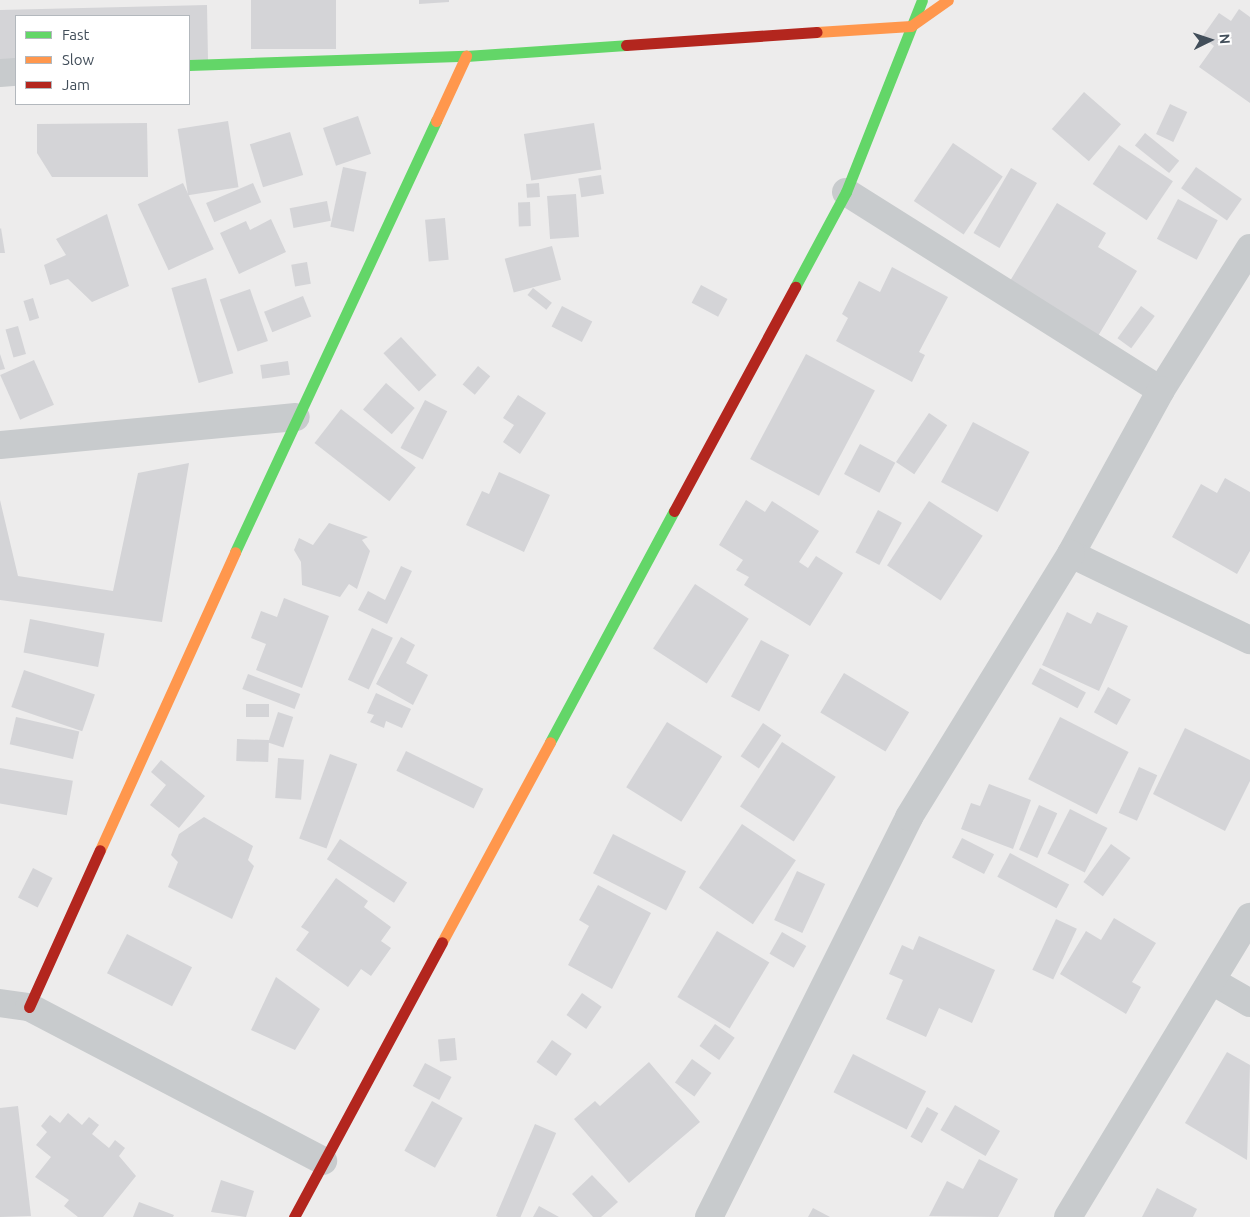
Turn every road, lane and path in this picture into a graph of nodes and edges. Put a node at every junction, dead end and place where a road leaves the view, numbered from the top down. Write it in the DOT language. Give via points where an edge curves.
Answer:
graph roads {
  1 [pos="922,0"];
  2 [pos="948,0"];
  3 [pos="911,26"];
  4 [pos="466,56"];
  5 [pos="190,65"];
  6 [pos="0,72"];
  7 [pos="15,72"];
  8 [pos="846,192"];
  9 [pos="1250,248"];
  10 [pos="1160,390"];
  11 [pos="296,416"];
  12 [pos="0,445"];
  13 [pos="1071,554"];
  14 [pos="1250,640"];
  15 [pos="1250,917"];
  16 [pos="1212,981"];
  17 [pos="0,1003"];
  18 [pos="1250,1003"];
  19 [pos="30,1007"];
  20 [pos="323,1161"];
  21 [pos="294,1217"];
  22 [pos="708,1217"];
  23 [pos="1068,1217"];
  1 -- 3 [label="street"];
  2 -- 3 [label="street"];
  3 -- 4 [label="street"];
  3 -- 8 [label="street"];
  4 -- 5 [label="street"];
  4 -- 11 [label="street"];
  6 -- 7 [label="street"];
  8 -- 10 [label="street"];
  8 -- 20 [label="street"];
  9 -- 10 [label="street"];
  10 -- 13 [label="street"];
  11 -- 12 [label="street"];
  11 -- 19 [label="street"];
  13 -- 14 [label="street"];
  13 -- 22 [label="street" via="909,817"];
  15 -- 16 [label="street"];
  16 -- 18 [label="street"];
  16 -- 23 [label="street"];
  17 -- 19 [label="street"];
  19 -- 20 [label="street"];
  20 -- 21 [label="street"];
}
